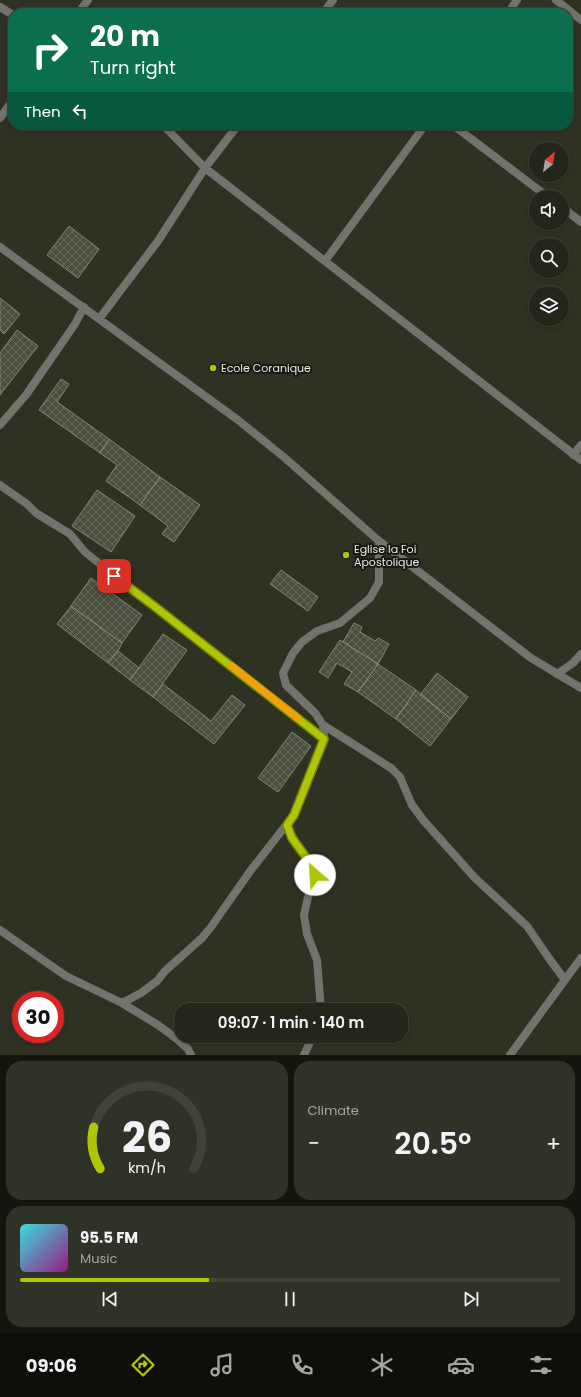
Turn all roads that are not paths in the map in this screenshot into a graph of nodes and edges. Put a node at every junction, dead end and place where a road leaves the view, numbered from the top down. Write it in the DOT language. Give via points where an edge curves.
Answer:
graph roads {
  1 [pos="88,0"];
  2 [pos="333,0"];
  3 [pos="518,0"];
  4 [pos="556,0"];
  5 [pos="82,8"];
  6 [pos="327,8"];
  7 [pos="512,8"];
  8 [pos="566,8"];
  9 [pos="573,14"];
  10 [pos="581,20"];
  11 [pos="8,107"];
  12 [pos="0,118"];
  13 [pos="168,130"];
  14 [pos="234,130"];
  15 [pos="421,130"];
  16 [pos="460,130"];
  17 [pos="205,168"];
  18 [pos="539,190"];
  19 [pos="569,213"];
  20 [pos="581,222"];
  21 [pos="0,247"];
  22 [pos="325,261"];
  23 [pos="84,307"];
  24 [pos="99,319"];
  25 [pos="0,425"];
  26 [pos="581,444"];
  27 [pos="574,455"];
  28 [pos="581,460"];
  29 [pos="0,486"];
  30 [pos="379,541"];
  31 [pos="581,654"];
  32 [pos="557,674"];
  33 [pos="581,688"];
  34 [pos="323,725"];
  35 [pos="324,739"];
  36 [pos="287,825"];
  37 [pos="0,930"];
  38 [pos="581,958"];
  39 [pos="565,980"];
  40 [pos="122,1003"];
  41 [pos="320,1003"];
  42 [pos="310,1043"];
  43 [pos="191,1055"];
  44 [pos="304,1055"];
  45 [pos="510,1055"];
  1 -- 5 [label="street"];
  2 -- 6 [label="street"];
  3 -- 7 [label="street"];
  4 -- 8 [label="street"];
  9 -- 10 [label="street"];
  11 -- 12 [label="street"];
  13 -- 17 [label="street"];
  14 -- 17 [label="street"];
  15 -- 22 [label="street"];
  16 -- 18 [label="street"];
  17 -- 22 [label="street"];
  17 -- 24 [label="street" via="158,241"];
  19 -- 20 [label="street"];
  21 -- 23 [label="street"];
  22 -- 27 [label="street"];
  23 -- 24 [label="street"];
  23 -- 25 [label="street" via="26,395"];
  24 -- 30 [label="street" via="238,420"];
  26 -- 27 [label="street"];
  27 -- 28 [label="street"];
  29 -- 35 [label="street" via="70,534 85,552 123,584 142,596"];
  30 -- 32 [label="street" via="531,658"];
  30 -- 34 [label="street" via="379,582 370,598 340,623 317,632 302,642 283,673 286,686 315,713"];
  31 -- 32 [label="street"];
  32 -- 33 [label="street"];
  34 -- 35 [label="street"];
  34 -- 39 [label="street" via="400,776 412,805 424,821 475,878 527,926"];
  35 -- 36 [label="street" via="294,815"];
  36 -- 40 [label="street" via="202,938 157,981"];
  36 -- 41 [label="street" via="292,838 313,867 315,875 304,915 307,934 317,960"];
  37 -- 40 [label="street" via="66,976"];
  38 -- 39 [label="street"];
  39 -- 45 [label="street"];
  40 -- 43 [label="street" via="178,1039"];
  42 -- 44 [label="street"];
}
